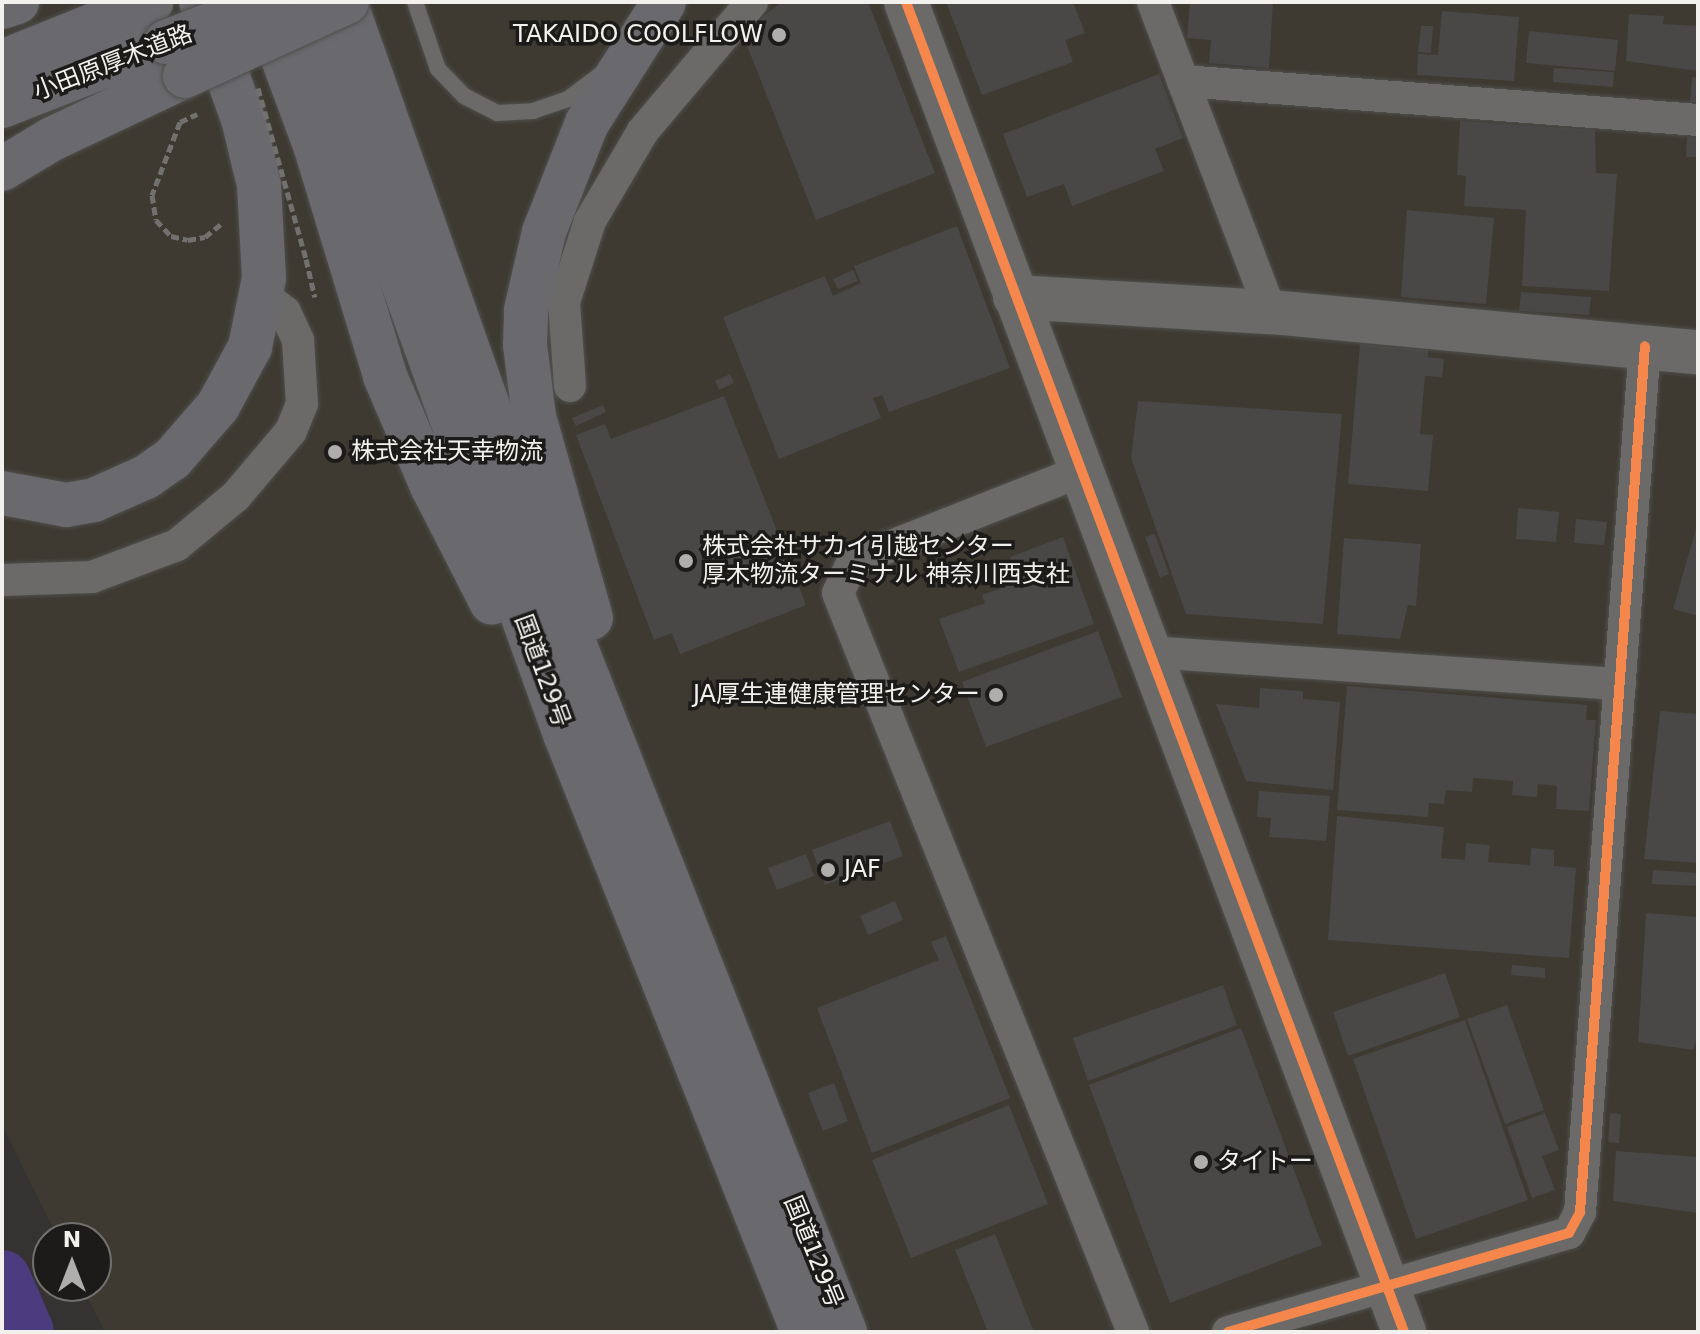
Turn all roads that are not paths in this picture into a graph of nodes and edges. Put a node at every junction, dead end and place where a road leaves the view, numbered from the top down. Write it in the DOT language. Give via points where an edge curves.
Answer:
graph roads {
  1 [pos="17,2"];
  2 [pos="151,2"];
  3 [pos="201,2"];
  4 [pos="262,2"];
  5 [pos="269,2"];
  6 [pos="302,2"];
  7 [pos="346,2"];
  8 [pos="415,2"];
  9 [pos="664,2"];
  10 [pos="752,2"];
  11 [pos="906,2"];
  12 [pos="1153,2"];
  13 [pos="2,7"];
  14 [pos="627,53"];
  15 [pos="2,62"];
  16 [pos="186,76"];
  17 [pos="1183,81"];
  18 [pos="2,106"];
  19 [pos="1698,120"];
  20 [pos="2,169"];
  21 [pos="263,295"];
  22 [pos="1015,297"];
  23 [pos="1271,312"];
  24 [pos="1645,346"];
  25 [pos="1698,352"];
  26 [pos="570,386"];
  27 [pos="1079,472"];
  28 [pos="2,493"];
  29 [pos="2,580"];
  30 [pos="1149,652"];
  31 [pos="1620,684"];
  32 [pos="565,734"];
  33 [pos="629,787"];
  34 [pos="1387,1290"];
  35 [pos="803,1332"];
  36 [pos="845,1332"];
  37 [pos="1133,1332"];
  38 [pos="1228,1332"];
  39 [pos="1404,1332"];
  1 -- 13 [label="highway"];
  2 -- 15 [label="highway, 小田原厚木道路"];
  3 -- 21 [label="highway" via="243,119 259,185"];
  4 -- 32 [label="highway" via="315,145 385,376 432,486"];
  5 -- 16 [label="highway, 小田原厚木道路, bridge"];
  6 -- 32 [label="highway, 国道129号"];
  7 -- 16 [label="highway, bridge"];
  7 -- 33 [label="highway, 国道129号" via="494,428"];
  8 -- 14 [label="lane" via="438,69 464,96 497,113 533,111 568,99"];
  9 -- 14 [label="highway"];
  10 -- 26 [label="street" via="643,131 590,221 564,302"];
  11 -- 22 [label="street"];
  12 -- 17 [label="street"];
  14 -- 33 [label="highway" via="560,185 533,273 525,345 534,417 588,607"];
  16 -- 18 [label="highway, 小田原厚木道路"];
  16 -- 20 [label="highway" via="52,139"];
  17 -- 19 [label="street"];
  17 -- 23 [label="street"];
  21 -- 28 [label="highway" via="250,347 235,378 172,459 121,491 94,500 40,504"];
  21 -- 29 [label="street" via="285,312 298,340 302,404 291,431 236,496 177,545 92,577"];
  22 -- 23 [label="street"];
  22 -- 27 [label="street"];
  23 -- 24 [label="street"];
  24 -- 25 [label="street"];
  24 -- 31 [label="street"];
  27 -- 30 [label="street"];
  27 -- 37 [label="street" via="853,561 838,593"];
  30 -- 31 [label="street"];
  30 -- 34 [label="street"];
  31 -- 34 [label="street" via="1580,1212 1569,1233"];
  32 -- 35 [label="highway, 国道129号"];
  33 -- 36 [label="highway, 国道129号"];
  34 -- 38 [label="street"];
  34 -- 39 [label="street"];
}
